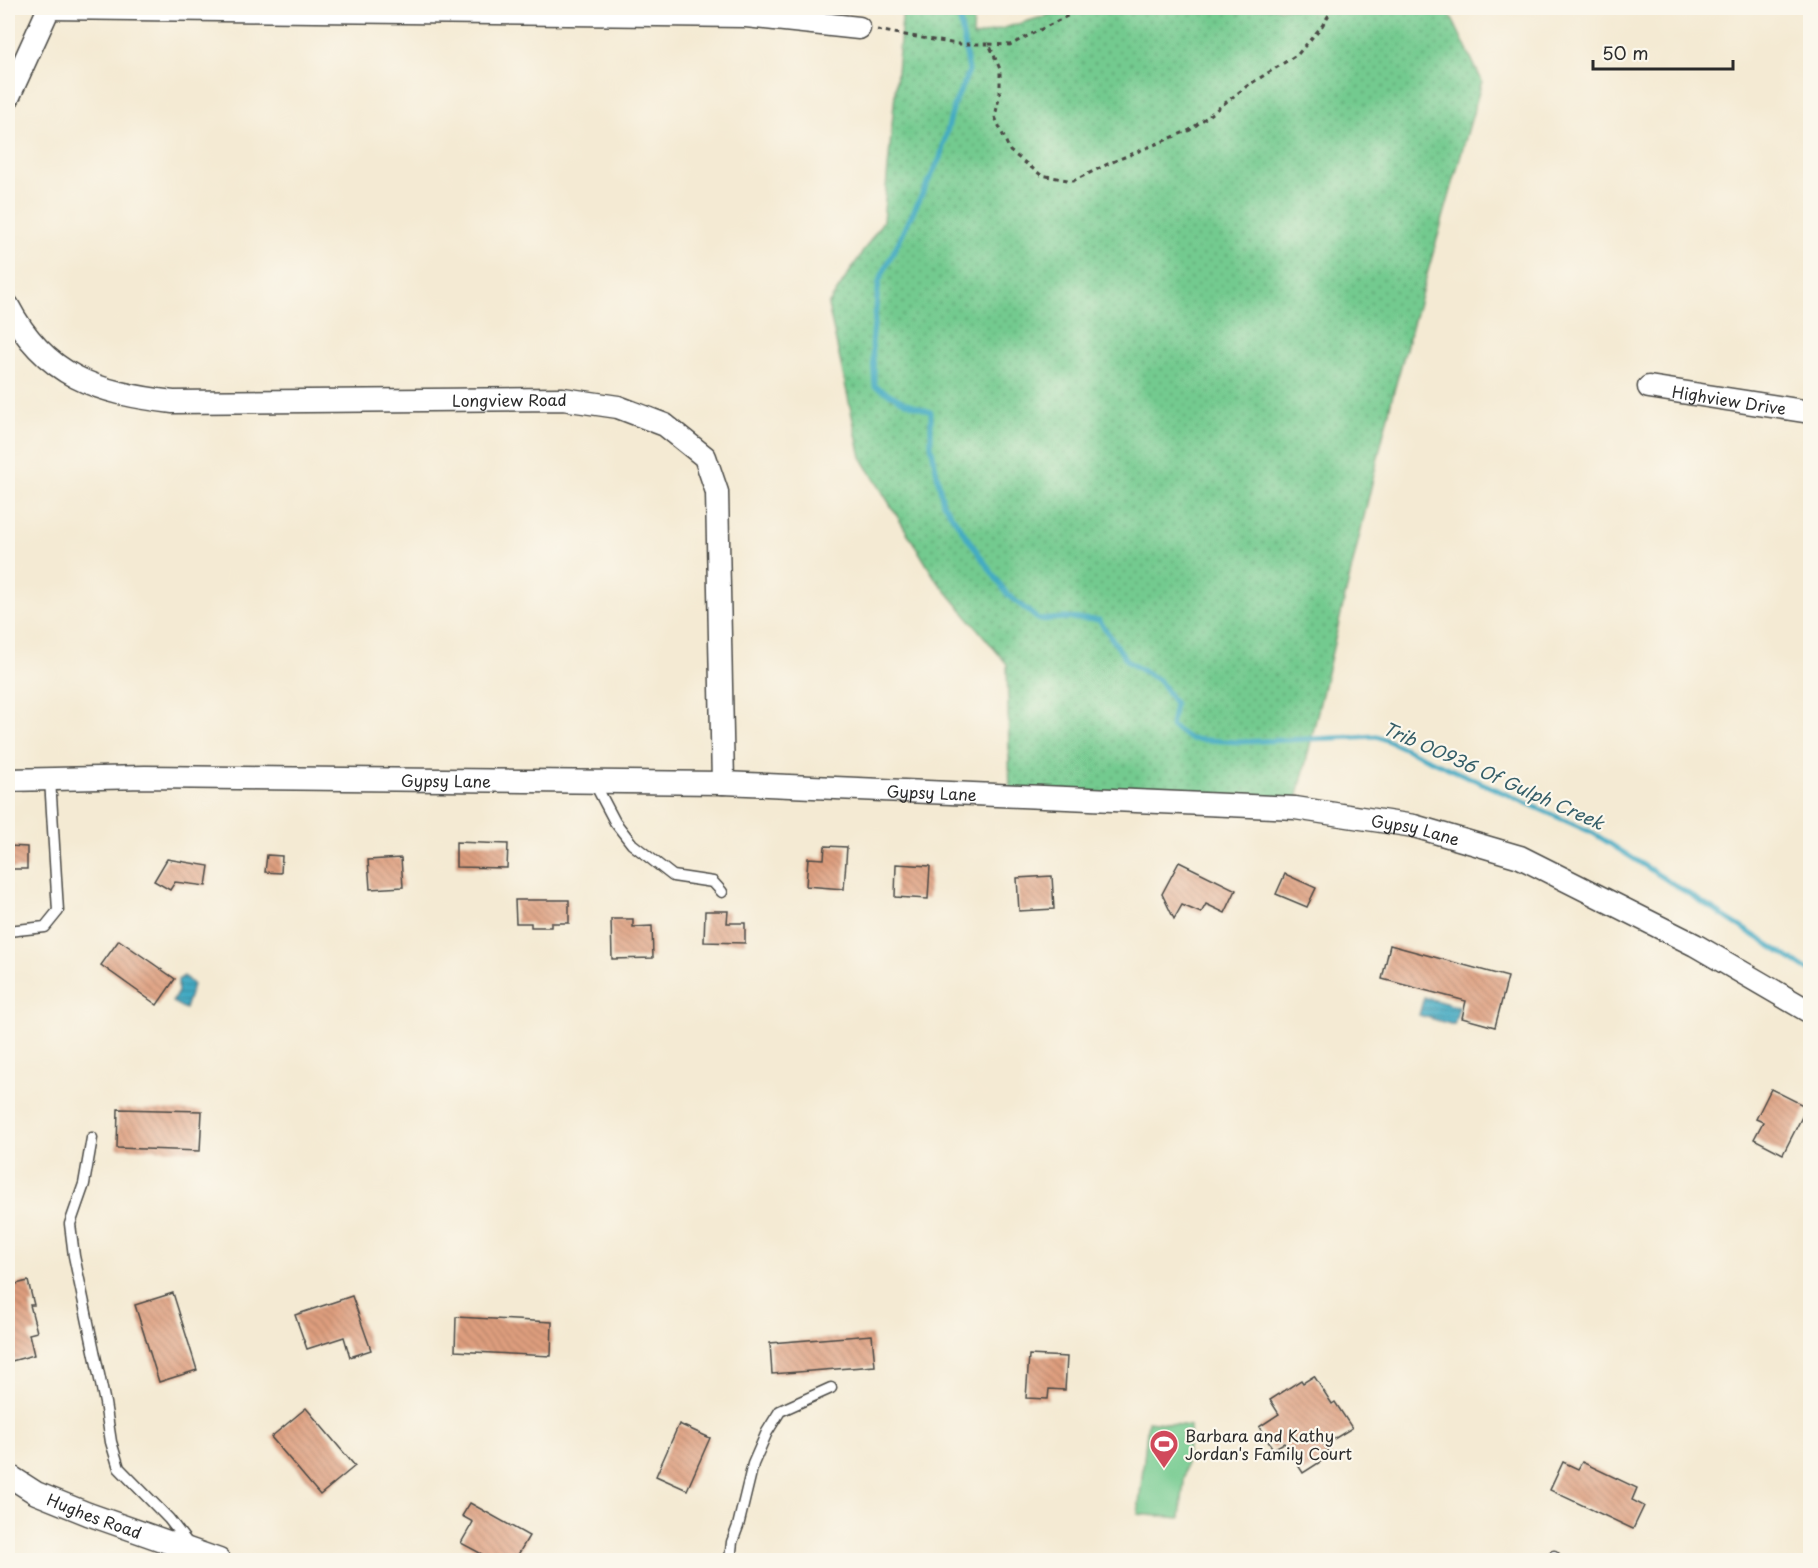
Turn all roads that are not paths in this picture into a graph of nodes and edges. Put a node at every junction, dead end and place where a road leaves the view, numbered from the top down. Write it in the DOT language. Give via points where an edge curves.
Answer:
graph roads {
  1 [pos="49,8"];
  2 [pos="746,12"];
  3 [pos="859,28"];
  4 [pos="8,98"];
  5 [pos="8,306"];
  6 [pos="1649,387"];
  7 [pos="1810,412"];
  8 [pos="50,779"];
  9 [pos="8,780"];
  10 [pos="593,782"];
  11 [pos="723,783"];
  12 [pos="722,892"];
  13 [pos="8,931"];
  14 [pos="1810,1012"];
  15 [pos="92,1138"];
  16 [pos="831,1388"];
  17 [pos="8,1475"];
  18 [pos="195,1552"];
  19 [pos="219,1560"];
  20 [pos="730,1560"];
  1 -- 2 [label="street"];
  1 -- 4 [label="street"];
  2 -- 3 [label="street"];
  5 -- 11 [label="street, Longview Road" via="15,321 61,370 113,393 136,398 173,402 563,399 618,407 665,425 705,457 717,492"];
  6 -- 7 [label="street, Highview Drive"];
  8 -- 9 [label="street, Gypsy Lane"];
  8 -- 10 [label="street, Gypsy Lane"];
  8 -- 13 [label="lane" via="58,911 45,927"];
  10 -- 11 [label="street, Gypsy Lane"];
  10 -- 12 [label="lane" via="632,844 673,876 713,882"];
  11 -- 14 [label="street, Gypsy Lane" via="1295,808 1414,826 1520,857 1695,945"];
  15 -- 18 [label="lane" via="84,1184 70,1224 111,1442 119,1468"];
  16 -- 20 [label="lane" via="780,1411 767,1432 753,1464"];
  17 -- 18 [label="street, Hughes Road" via="36,1493"];
  18 -- 19 [label="street, Hughes Road"];
}
